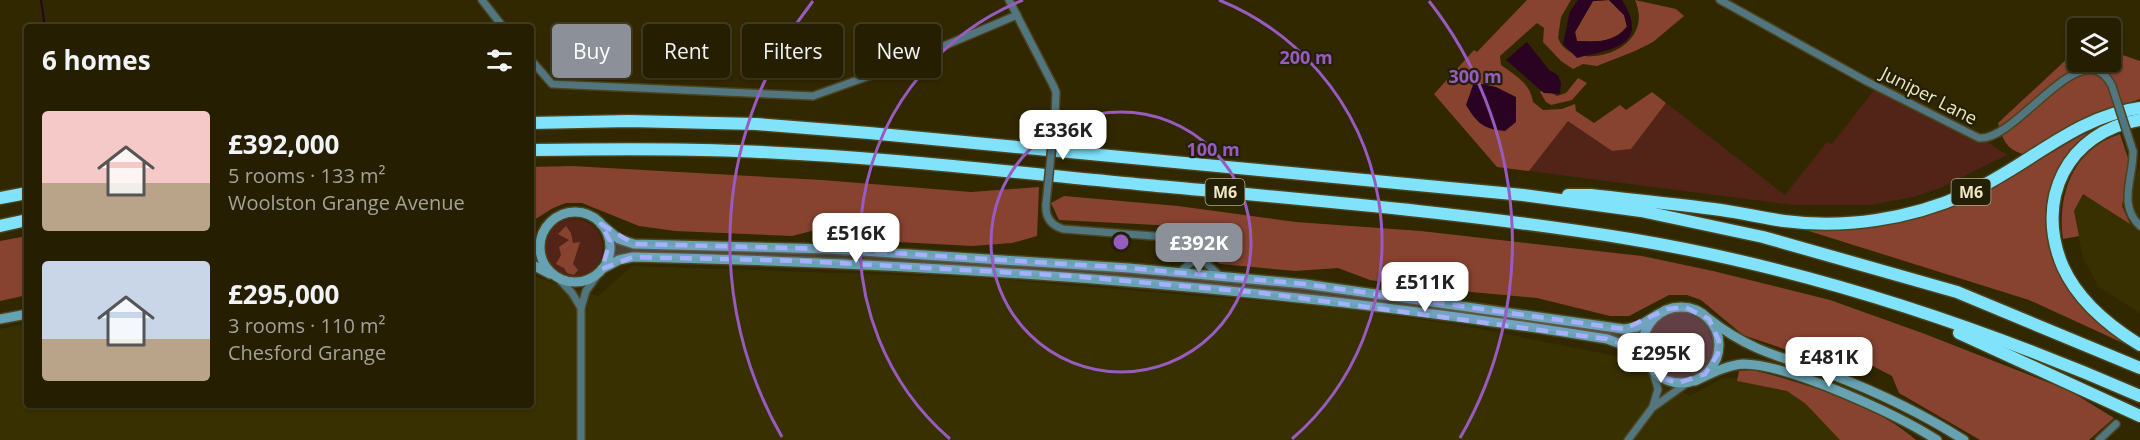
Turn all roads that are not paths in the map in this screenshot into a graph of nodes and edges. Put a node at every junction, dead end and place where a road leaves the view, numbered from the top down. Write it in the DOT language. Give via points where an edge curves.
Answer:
graph roads {
  1 [pos="482,0"];
  2 [pos="1008,0"];
  3 [pos="1720,0"];
  4 [pos="1017,15"];
  5 [pos="501,24"];
  6 [pos="534,63"];
  7 [pos="2140,108"];
  8 [pos="2140,120"];
  9 [pos="534,123"];
  10 [pos="534,150"];
  11 [pos="24,194"];
  12 [pos="1523,195"];
  13 [pos="0,198"];
  14 [pos="24,221"];
  15 [pos="601,224"];
  16 [pos="548,225"];
  17 [pos="0,226"];
  18 [pos="2140,226"];
  19 [pos="534,237"];
  20 [pos="1201,254"];
  21 [pos="534,266"];
  22 [pos="600,271"];
  23 [pos="1180,272"];
  24 [pos="1220,276"];
  25 [pos="556,277"];
  26 [pos="581,308"];
  27 [pos="1910,309"];
  28 [pos="1658,314"];
  29 [pos="24,315"];
  30 [pos="0,319"];
  31 [pos="1709,319"];
  32 [pos="2140,345"];
  33 [pos="2140,368"];
  34 [pos="1651,370"];
  35 [pos="1691,382"];
  36 [pos="2140,396"];
  37 [pos="1652,408"];
  38 [pos="2140,416"];
  39 [pos="2116,424"];
  40 [pos="581,440"];
  41 [pos="1628,440"];
  42 [pos="1938,440"];
  43 [pos="1965,440"];
  44 [pos="2099,440"];
  1 -- 5 [label="street"];
  2 -- 4 [label="street"];
  3 -- 18 [label="street, Juniper Lane, bridge" via="1978,138 2008,127 2077,72 2097,70 2112,86 2133,151 2127,201"];
  4 -- 6 [label="street" via="813,96 552,84"];
  4 -- 20 [label="street, bridge" via="1056,92 1047,216 1057,228 1187,237 1196,243"];
  7 -- 12 [label="highway, M6" via="2072,133 1967,194 1922,210 1868,221 1786,221 1591,195"];
  8 -- 32 [label="highway" via="2111,128 2077,152 2060,180 2052,218 2057,249 2073,284 2111,325"];
  9 -- 12 [label="highway, M6" via="756,124"];
  10 -- 27 [label="highway, M6" via="638,148 850,157 1272,196 1500,222 1632,239 1764,267"];
  11 -- 13 [label="highway"];
  12 -- 33 [label="highway, M6" via="1641,211 1772,239 1957,292"];
  14 -- 17 [label="highway"];
  15 -- 16 [label="main road" via="587,214 570,212"];
  15 -- 22 [label="main road" via="607,232 610,251"];
  15 -- 23 [label="main road" via="619,238 642,245 952,255"];
  16 -- 19 [label="main road"];
  16 -- 25 [label="main road" via="540,246 547,268"];
  20 -- 23 [label="street"];
  20 -- 24 [label="street"];
  21 -- 25 [label="main road"];
  22 -- 25 [label="main road" via="578,282"];
  22 -- 26 [label="street" via="586,291"];
  22 -- 34 [label="main road" via="619,260 633,258 802,261 1206,287 1394,308 1606,339 1626,346"];
  23 -- 24 [label="main road"];
  24 -- 28 [label="main road" via="1316,285 1624,329 1637,327"];
  25 -- 26 [label="street"];
  26 -- 40 [label="street"];
  27 -- 36 [label="highway, M6"];
  27 -- 38 [label="highway, M6"];
  28 -- 31 [label="main road" via="1685,307"];
  28 -- 34 [label="main road" via="1644,333 1644,356"];
  29 -- 30 [label="main road"];
  31 -- 35 [label="main road" via="1717,335 1718,354 1706,374"];
  31 -- 43 [label="main road" via="1743,344 1860,385"];
  34 -- 35 [label="main road" via="1669,381"];
  34 -- 37 [label="street" via="1658,389"];
  35 -- 37 [label="street"];
  35 -- 42 [label="main road" via="1736,365 1760,367 1846,394"];
  37 -- 41 [label="street"];
  39 -- 44 [label="street"];
}
